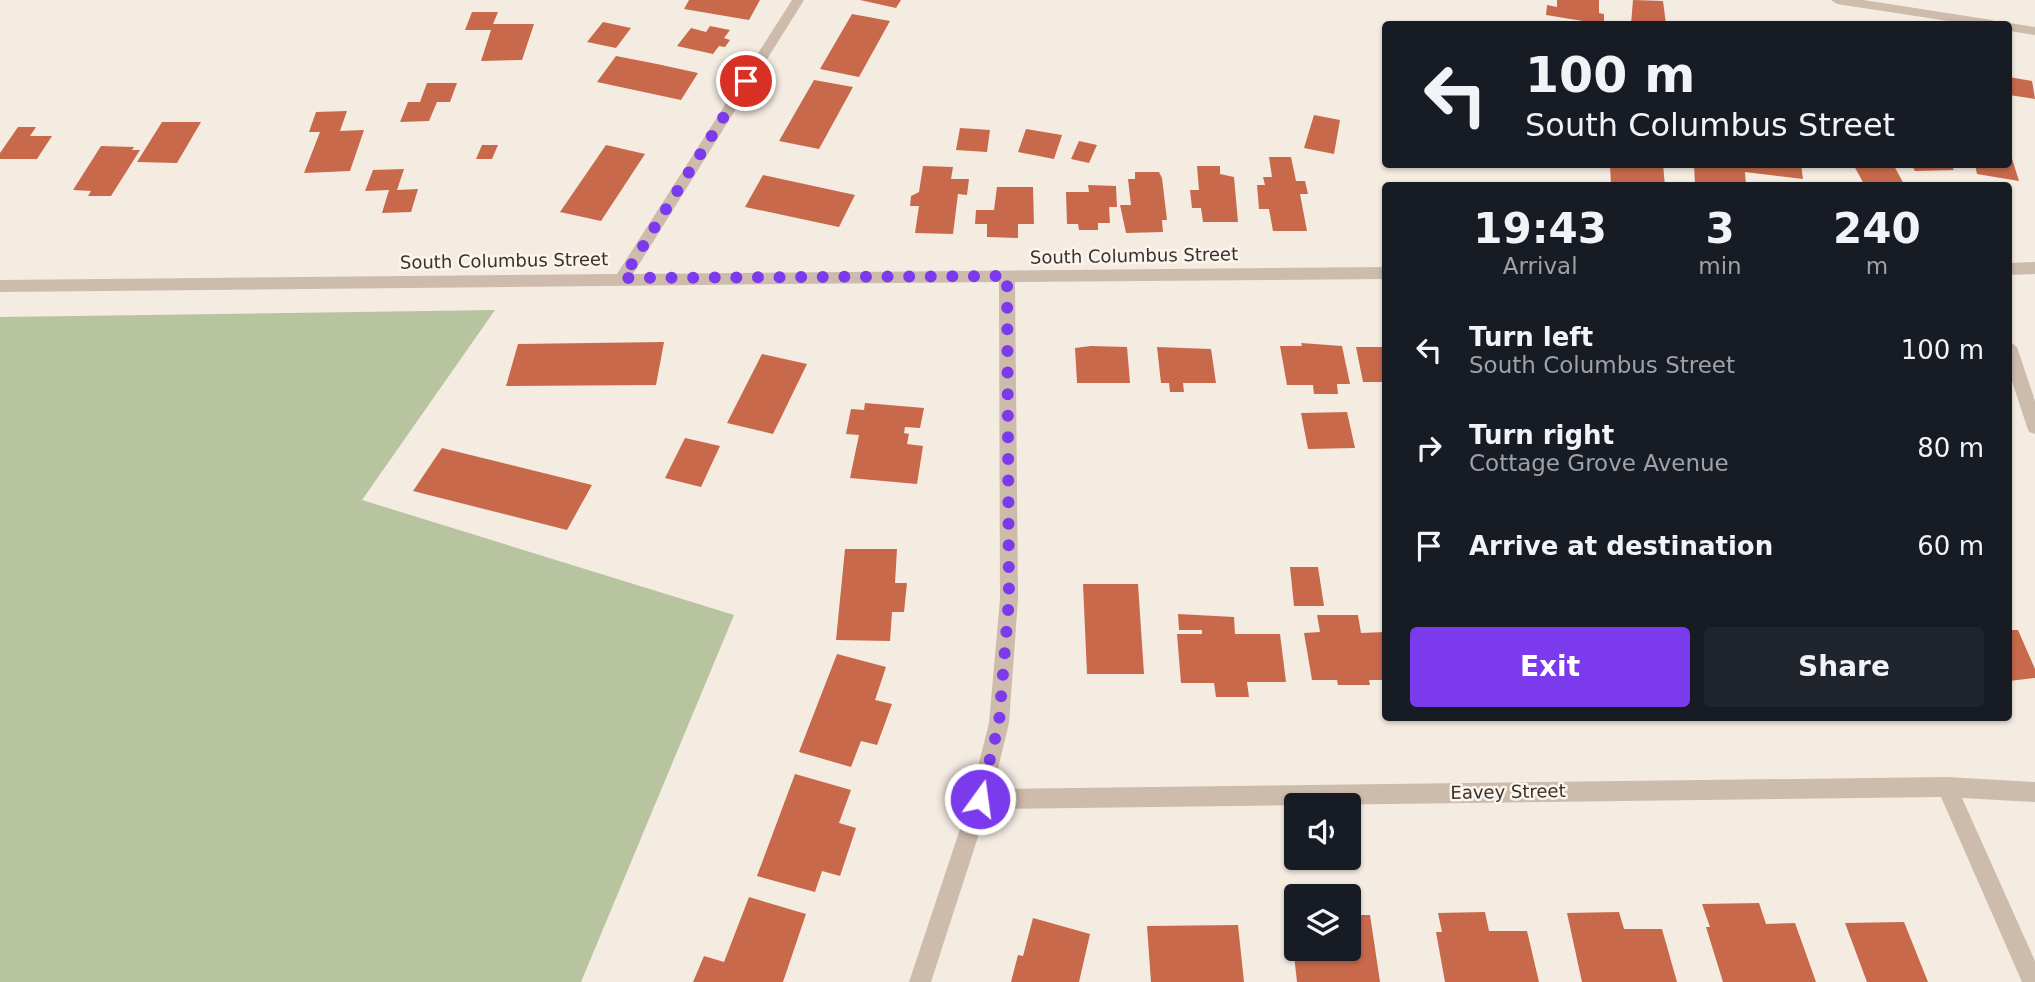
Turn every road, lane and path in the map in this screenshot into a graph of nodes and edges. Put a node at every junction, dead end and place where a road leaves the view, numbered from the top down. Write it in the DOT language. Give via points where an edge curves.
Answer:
graph roads {
  1 [pos="798,0"];
  2 [pos="1838,0"];
  3 [pos="1973,21"];
  4 [pos="2012,27"];
  5 [pos="2035,31"];
  6 [pos="2035,268"];
  7 [pos="2012,269"];
  8 [pos="1382,272"];
  9 [pos="1007,276"];
  10 [pos="623,278"];
  11 [pos="0,286"];
  12 [pos="2012,355"];
  13 [pos="2035,427"];
  14 [pos="1947,787"];
  15 [pos="2035,792"];
  16 [pos="980,799"];
  17 [pos="920,982"];
  18 [pos="2033,982"];
  1 -- 10 [label="street"];
  2 -- 3 [label="street"];
  4 -- 5 [label="street"];
  6 -- 7 [label="street"];
  8 -- 9 [label="street, South Columbus Street"];
  9 -- 10 [label="street, South Columbus Street"];
  9 -- 16 [label="street" via="1009,599 999,723"];
  10 -- 11 [label="street, South Columbus Street"];
  12 -- 13 [label="street"];
  14 -- 15 [label="street, Eavey Street"];
  14 -- 16 [label="street, Eavey Street"];
  14 -- 18 [label="street"];
  16 -- 17 [label="street"];
}
